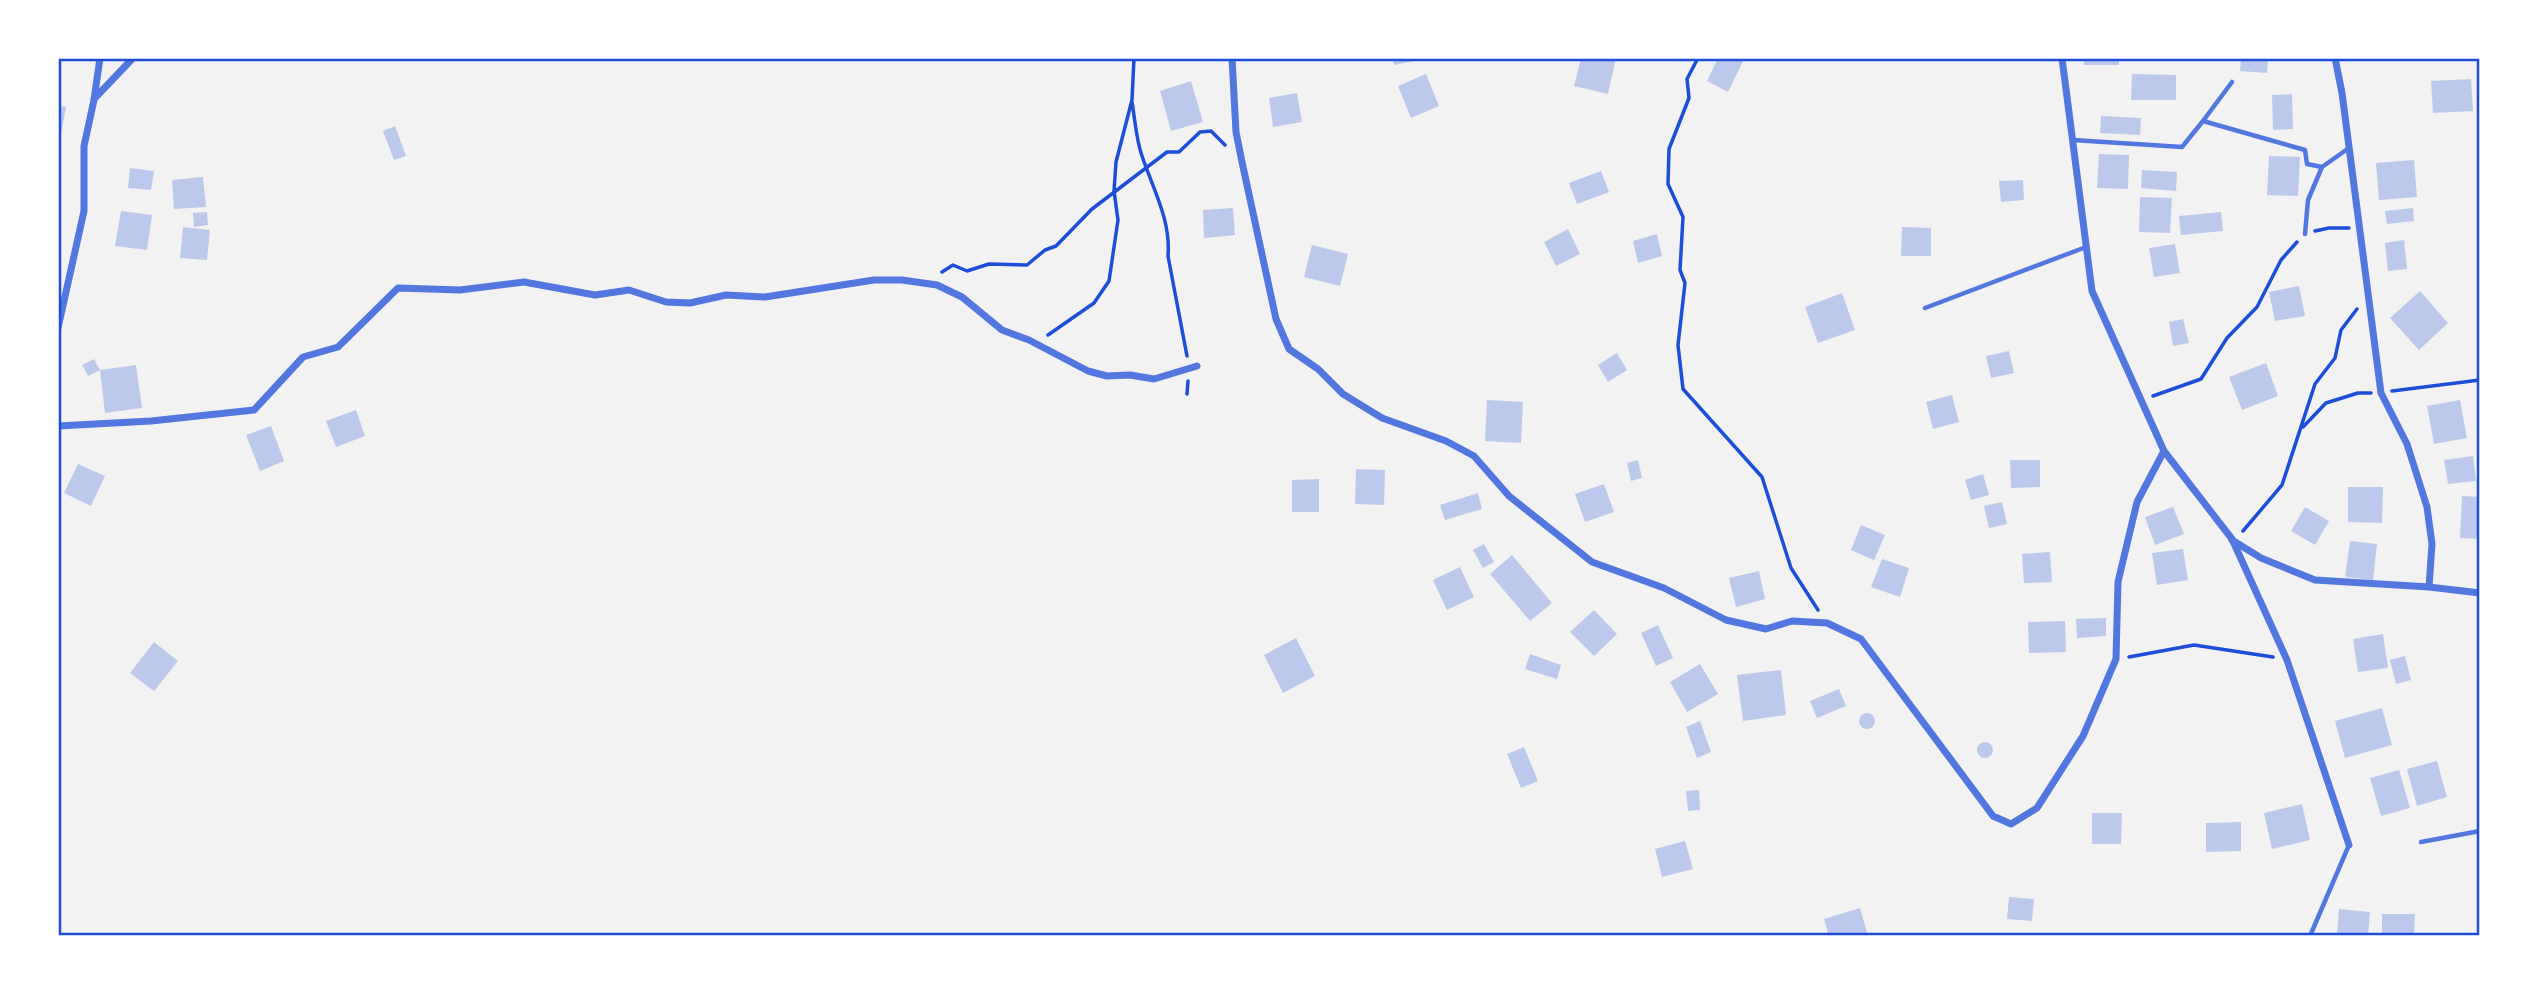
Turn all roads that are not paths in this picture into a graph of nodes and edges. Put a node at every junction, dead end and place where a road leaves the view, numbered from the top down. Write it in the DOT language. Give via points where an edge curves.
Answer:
graph roads {
  1 [pos="100,58"];
  2 [pos="133,58"];
  3 [pos="1231,58"];
  4 [pos="2062,58"];
  5 [pos="2335,58"];
  6 [pos="2232,82"];
  7 [pos="94,100"];
  8 [pos="2203,121"];
  9 [pos="2073,140"];
  10 [pos="2349,148"];
  11 [pos="2322,166"];
  12 [pos="2305,234"];
  13 [pos="2086,247"];
  14 [pos="1924,308"];
  15 [pos="58,328"];
  16 [pos="1197,366"];
  17 [pos="58,426"];
  18 [pos="2164,451"];
  19 [pos="2232,539"];
  20 [pos="2428,587"];
  21 [pos="2480,593"];
  22 [pos="2480,831"];
  23 [pos="2421,842"];
  24 [pos="2349,845"];
  25 [pos="2310,936"];
  1 -- 7 [label="street"];
  2 -- 7 [label="street"];
  3 -- 18 [label="street" via="1236,132 1255,228 1289,349 1343,394 1382,418 1474,456 1509,496 1592,562 1664,588 1726,620 1766,629 1792,621 1827,623 1861,639 1993,816 2011,824 2037,808 2077,746 2116,659 2119,582 2137,502"];
  4 -- 9 [label="street"];
  5 -- 10 [label="street"];
  6 -- 8 [label="lane"];
  7 -- 15 [label="street" via="83,146 84,211"];
  8 -- 9 [label="lane" via="2182,147"];
  8 -- 11 [label="lane" via="2305,150 2307,164"];
  9 -- 13 [label="street"];
  10 -- 11 [label="lane"];
  10 -- 20 [label="street" via="2381,393 2407,444 2427,507 2432,544"];
  11 -- 12 [label="lane" via="2308,200"];
  13 -- 14 [label="lane"];
  13 -- 18 [label="street" via="2092,291"];
  16 -- 17 [label="street" via="1154,379 1088,371 1002,330 962,297 937,285 902,281 874,280 765,297 726,295 690,303 666,302 629,290 595,295 524,282 460,290 398,288 338,347 303,356 254,410"];
  18 -- 19 [label="street"];
  19 -- 20 [label="street" via="2261,558 2315,580"];
  19 -- 24 [label="street" via="2287,660"];
  20 -- 21 [label="street"];
  22 -- 23 [label="lane"];
  24 -- 25 [label="lane"];
}
